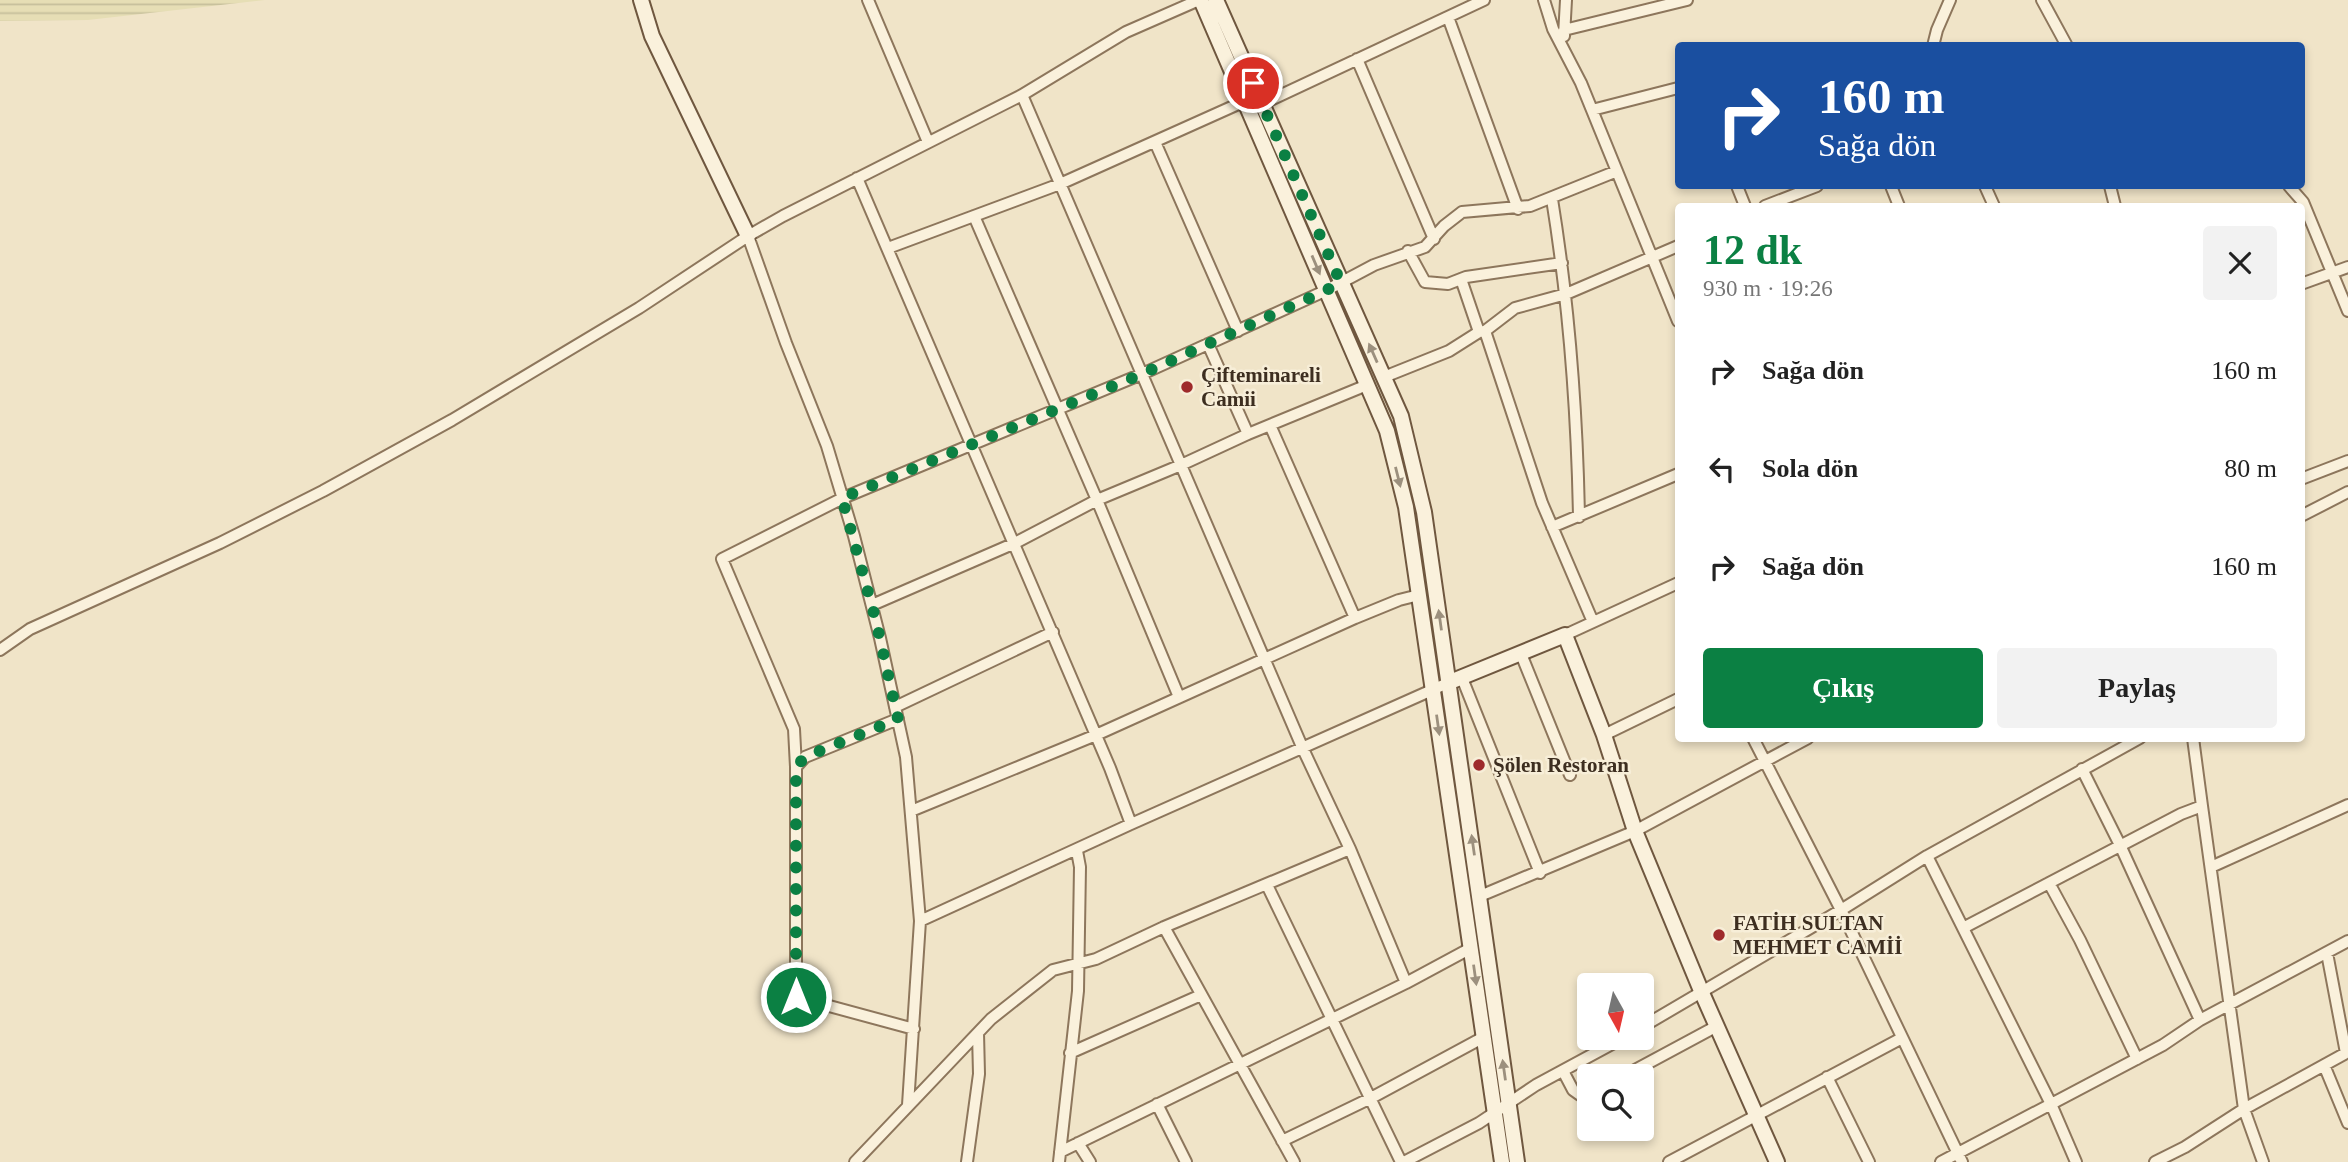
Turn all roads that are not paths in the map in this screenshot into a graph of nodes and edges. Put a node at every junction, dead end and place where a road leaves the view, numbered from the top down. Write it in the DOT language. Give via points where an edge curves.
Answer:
graph roads {
  1 [pos="641,0"];
  2 [pos="868,0"];
  3 [pos="1200,0"];
  4 [pos="1216,0"];
  5 [pos="1484,0"];
  6 [pos="1544,0"];
  7 [pos="1566,0"];
  8 [pos="1687,0"];
  9 [pos="1950,0"];
  10 [pos="2042,0"];
  11 [pos="1448,17"];
  12 [pos="1564,30"];
  13 [pos="1559,42"];
  14 [pos="1934,42"];
  15 [pos="2065,42"];
  16 [pos="1357,59"];
  17 [pos="1675,89"];
  18 [pos="1022,95"];
  19 [pos="1245,101"];
  20 [pos="1262,104"];
  21 [pos="1592,110"];
  22 [pos="928,142"];
  23 [pos="1155,142"];
  24 [pos="1617,171"];
  25 [pos="857,178"];
  26 [pos="1060,184"];
  27 [pos="1809,189"];
  28 [pos="2292,189"];
  29 [pos="1552,199"];
  30 [pos="1773,203"];
  31 [pos="2303,203"];
  32 [pos="2305,207"];
  33 [pos="1518,209"];
  34 [pos="974,216"];
  35 [pos="748,236"];
  36 [pos="1434,239"];
  37 [pos="1675,247"];
  38 [pos="888,248"];
  39 [pos="1408,251"];
  40 [pos="1653,258"];
  41 [pos="1562,263"];
  42 [pos="2348,267"];
  43 [pos="2333,273"];
  44 [pos="1461,279"];
  45 [pos="1340,281"];
  46 [pos="2305,283"];
  47 [pos="1327,290"];
  48 [pos="1566,294"];
  49 [pos="2348,311"];
  50 [pos="1675,313"];
  51 [pos="1238,331"];
  52 [pos="1482,331"];
  53 [pos="1208,344"];
  54 [pos="1142,374"];
  55 [pos="1384,377"];
  56 [pos="1367,385"];
  57 [pos="1058,408"];
  58 [pos="1270,425"];
  59 [pos="1248,434"];
  60 [pos="973,445"];
  61 [pos="2348,461"];
  62 [pos="1181,465"];
  63 [pos="1675,475"];
  64 [pos="2305,477"];
  65 [pos="2348,492"];
  66 [pos="842,498"];
  67 [pos="1097,500"];
  68 [pos="2305,514"];
  69 [pos="1579,517"];
  70 [pos="1552,527"];
  71 [pos="1015,543"];
  72 [pos="1675,588"];
  73 [pos="1419,595"];
  74 [pos="872,605"];
  75 [pos="1355,618"];
  76 [pos="1593,622"];
  77 [pos="1053,632"];
  78 [pos="1565,635"];
  79 [pos="0,650"];
  80 [pos="1521,654"];
  81 [pos="1264,658"];
  82 [pos="1456,680"];
  83 [pos="1433,691"];
  84 [pos="1179,697"];
  85 [pos="1675,700"];
  86 [pos="895,707"];
  87 [pos="898,719"];
  88 [pos="1096,735"];
  89 [pos="1604,735"];
  90 [pos="1756,742"];
  91 [pos="1801,742"];
  92 [pos="2133,742"];
  93 [pos="2194,742"];
  94 [pos="1303,749"];
  95 [pos="1766,762"];
  96 [pos="796,767"];
  97 [pos="2082,769"];
  98 [pos="1570,775"];
  99 [pos="2348,804"];
  100 [pos="2202,806"];
  101 [pos="911,811"];
  102 [pos="1131,824"];
  103 [pos="1635,831"];
  104 [pos="2120,845"];
  105 [pos="1350,849"];
  106 [pos="1077,851"];
  107 [pos="1927,856"];
  108 [pos="2211,867"];
  109 [pos="1540,873"];
  110 [pos="2049,883"];
  111 [pos="1266,885"];
  112 [pos="1480,896"];
  113 [pos="1841,910"];
  114 [pos="920,921"];
  115 [pos="1164,927"];
  116 [pos="1963,928"];
  117 [pos="2348,941"];
  118 [pos="1471,948"];
  119 [pos="2327,953"];
  120 [pos="1078,964"];
  121 [pos="1406,983"];
  122 [pos="1702,993"];
  123 [pos="1200,995"];
  124 [pos="2230,1004"];
  125 [pos="1333,1018"];
  126 [pos="1654,1020"];
  127 [pos="2200,1020"];
  128 [pos="1717,1026"];
  129 [pos="914,1028"];
  130 [pos="978,1033"];
  131 [pos="1484,1037"];
  132 [pos="1902,1038"];
  133 [pos="1600,1050"];
  134 [pos="2347,1052"];
  135 [pos="1070,1053"];
  136 [pos="2137,1059"];
  137 [pos="1240,1062"];
  138 [pos="1646,1064"];
  139 [pos="2324,1065"];
  140 [pos="1563,1070"];
  141 [pos="1827,1077"];
  142 [pos="1577,1093"];
  143 [pos="1371,1098"];
  144 [pos="1509,1101"];
  145 [pos="1157,1104"];
  146 [pos="2051,1104"];
  147 [pos="908,1105"];
  148 [pos="2244,1109"];
  149 [pos="1495,1112"];
  150 [pos="1756,1114"];
  151 [pos="2348,1123"];
  152 [pos="1282,1141"];
  153 [pos="1078,1143"];
  154 [pos="1060,1157"];
  155 [pos="1690,1157"];
  156 [pos="1960,1158"];
  157 [pos="855,1162"];
  158 [pos="967,1162"];
  159 [pos="1090,1162"];
  160 [pos="1186,1162"];
  161 [pos="1294,1162"];
  162 [pos="1402,1162"];
  163 [pos="1502,1162"];
  164 [pos="1517,1162"];
  165 [pos="1670,1162"];
  166 [pos="1777,1162"];
  167 [pos="1869,1162"];
  168 [pos="1941,1162"];
  169 [pos="2076,1162"];
  170 [pos="2155,1162"];
  171 [pos="2263,1162"];
  1 -- 35 [label="main road" via="652,36"];
  2 -- 22 [label="street"];
  3 -- 18 [label="street" via="1126,32"];
  3 -- 19 [label="main road"];
  4 -- 20 [label="main road"];
  5 -- 11 [label="street"];
  6 -- 13 [label="street"];
  7 -- 12 [label="street"];
  8 -- 12 [label="street"];
  9 -- 14 [label="street"];
  10 -- 15 [label="street"];
  11 -- 16 [label="street"];
  11 -- 33 [label="street"];
  12 -- 13 [label="street"];
  13 -- 21 [label="street"];
  16 -- 20 [label="street"];
  16 -- 36 [label="street"];
  17 -- 21 [label="street"];
  18 -- 22 [label="street"];
  18 -- 26 [label="street"];
  19 -- 23 [label="street"];
  19 -- 47 [label="main road, one-way"];
  20 -- 45 [label="main road"];
  21 -- 24 [label="street"];
  22 -- 25 [label="street"];
  23 -- 26 [label="street"];
  23 -- 51 [label="street"];
  24 -- 29 [label="street"];
  24 -- 40 [label="street"];
  25 -- 35 [label="street"];
  25 -- 38 [label="street"];
  26 -- 34 [label="street"];
  26 -- 54 [label="street"];
  27 -- 30 [label="street"];
  28 -- 31 [label="street"];
  29 -- 33 [label="street"];
  29 -- 41 [label="street"];
  32 -- 43 [label="street"];
  33 -- 36 [label="street" via="1462,212"];
  34 -- 38 [label="street"];
  34 -- 57 [label="street"];
  35 -- 66 [label="street"];
  35 -- 79 [label="street" via="639,308 452,420 243,531 30,629"];
  36 -- 39 [label="street"];
  37 -- 40 [label="street"];
  38 -- 60 [label="street"];
  39 -- 44 [label="street" via="1425,282 1448,284"];
  39 -- 45 [label="street"];
  40 -- 48 [label="street"];
  40 -- 50 [label="street"];
  41 -- 44 [label="street"];
  41 -- 48 [label="street"];
  42 -- 43 [label="street"];
  43 -- 46 [label="street"];
  43 -- 49 [label="street"];
  44 -- 52 [label="street"];
  45 -- 47 [label="street"];
  55 -- 45 [label="main road, one-way"];
  47 -- 51 [label="street"];
  47 -- 56 [label="main road"];
  48 -- 52 [label="street" via="1515,308"];
  48 -- 69 [label="street"];
  51 -- 53 [label="street"];
  52 -- 55 [label="street" via="1449,351"];
  52 -- 70 [label="street"];
  53 -- 54 [label="street"];
  53 -- 59 [label="street"];
  54 -- 57 [label="street"];
  54 -- 62 [label="street"];
  82 -- 55 [label="main road, one-way" via="1424,512 1401,416"];
  56 -- 58 [label="street"];
  56 -- 73 [label="main road, one-way" via="1387,431 1406,507"];
  57 -- 60 [label="street"];
  57 -- 67 [label="street"];
  58 -- 59 [label="street"];
  58 -- 75 [label="street"];
  59 -- 62 [label="street"];
  60 -- 66 [label="street"];
  60 -- 71 [label="street"];
  61 -- 64 [label="street"];
  62 -- 67 [label="street"];
  62 -- 81 [label="street"];
  63 -- 69 [label="street"];
  65 -- 68 [label="street"];
  66 -- 74 [label="street"];
  66 -- 96 [label="street" via="722,559 793,729"];
  67 -- 71 [label="street"];
  67 -- 84 [label="street"];
  69 -- 70 [label="street"];
  70 -- 76 [label="street"];
  71 -- 74 [label="street"];
  71 -- 77 [label="street"];
  72 -- 76 [label="street"];
  73 -- 75 [label="street"];
  73 -- 83 [label="main road"];
  74 -- 86 [label="street"];
  75 -- 81 [label="street"];
  76 -- 78 [label="street"];
  77 -- 86 [label="street"];
  77 -- 88 [label="street"];
  78 -- 80 [label="main road"];
  78 -- 89 [label="main road"];
  80 -- 82 [label="main road"];
  80 -- 98 [label="street"];
  81 -- 84 [label="street"];
  81 -- 94 [label="street"];
  82 -- 83 [label="street"];
  82 -- 109 [label="street"];
  112 -- 82 [label="main road, one-way"];
  83 -- 94 [label="street"];
  83 -- 118 [label="main road, one-way"];
  84 -- 88 [label="street"];
  85 -- 89 [label="street"];
  86 -- 87 [label="street"];
  87 -- 96 [label="street" via="805,757"];
  87 -- 101 [label="street"];
  88 -- 101 [label="street"];
  88 -- 102 [label="street"];
  89 -- 103 [label="main road"];
  90 -- 95 [label="street"];
  91 -- 95 [label="street"];
  92 -- 97 [label="street"];
  93 -- 100 [label="street"];
  94 -- 102 [label="street"];
  94 -- 105 [label="street"];
  95 -- 103 [label="street"];
  95 -- 113 [label="street"];
  96 -- 129 [label="street" via="796,997"];
  97 -- 104 [label="street"];
  97 -- 107 [label="street"];
  99 -- 108 [label="street"];
  100 -- 104 [label="street"];
  100 -- 108 [label="street"];
  101 -- 114 [label="street"];
  102 -- 106 [label="street"];
  103 -- 109 [label="street"];
  103 -- 122 [label="main road"];
  104 -- 110 [label="street"];
  104 -- 127 [label="street"];
  105 -- 111 [label="street"];
  105 -- 121 [label="street"];
  106 -- 114 [label="street"];
  106 -- 120 [label="street"];
  107 -- 113 [label="street"];
  107 -- 116 [label="street"];
  108 -- 124 [label="street"];
  109 -- 112 [label="street"];
  110 -- 116 [label="street"];
  110 -- 136 [label="street"];
  111 -- 115 [label="street"];
  111 -- 125 [label="street"];
  144 -- 112 [label="main road, one-way"];
  113 -- 122 [label="street"];
  113 -- 132 [label="street"];
  114 -- 129 [label="street"];
  115 -- 120 [label="street"];
  115 -- 123 [label="street"];
  116 -- 146 [label="street"];
  117 -- 119 [label="street"];
  118 -- 121 [label="street"];
  118 -- 131 [label="main road, one-way"];
  119 -- 124 [label="street"];
  119 -- 134 [label="street"];
  120 -- 130 [label="street" via="1053,970"];
  120 -- 135 [label="street"];
  121 -- 125 [label="street"];
  122 -- 126 [label="street"];
  122 -- 128 [label="main road"];
  123 -- 135 [label="street"];
  123 -- 137 [label="street"];
  124 -- 127 [label="street"];
  124 -- 148 [label="street"];
  125 -- 137 [label="street"];
  125 -- 143 [label="street"];
  127 -- 136 [label="street"];
  128 -- 138 [label="street"];
  128 -- 150 [label="main road"];
  129 -- 147 [label="street"];
  130 -- 147 [label="street"];
  130 -- 158 [label="street"];
  131 -- 143 [label="street"];
  131 -- 149 [label="main road"];
  132 -- 141 [label="street"];
  132 -- 156 [label="street"];
  133 -- 140 [label="street"];
  134 -- 139 [label="street"];
  135 -- 154 [label="street"];
  136 -- 146 [label="street"];
  137 -- 145 [label="street"];
  137 -- 152 [label="street"];
  139 -- 148 [label="street"];
  139 -- 151 [label="street"];
  140 -- 142 [label="street"];
  140 -- 144 [label="street"];
  141 -- 150 [label="street"];
  141 -- 167 [label="street"];
  143 -- 152 [label="street"];
  143 -- 162 [label="street"];
  144 -- 149 [label="street"];
  144 -- 164 [label="main road"];
  145 -- 153 [label="street"];
  145 -- 160 [label="street"];
  146 -- 156 [label="street"];
  146 -- 169 [label="street"];
  147 -- 157 [label="street"];
  148 -- 170 [label="street"];
  148 -- 171 [label="street"];
  149 -- 162 [label="street"];
  149 -- 163 [label="main road"];
  150 -- 155 [label="street"];
  150 -- 166 [label="main road"];
  152 -- 161 [label="street"];
  153 -- 154 [label="street"];
  153 -- 159 [label="street"];
  155 -- 165 [label="street"];
  156 -- 168 [label="street"];
}
